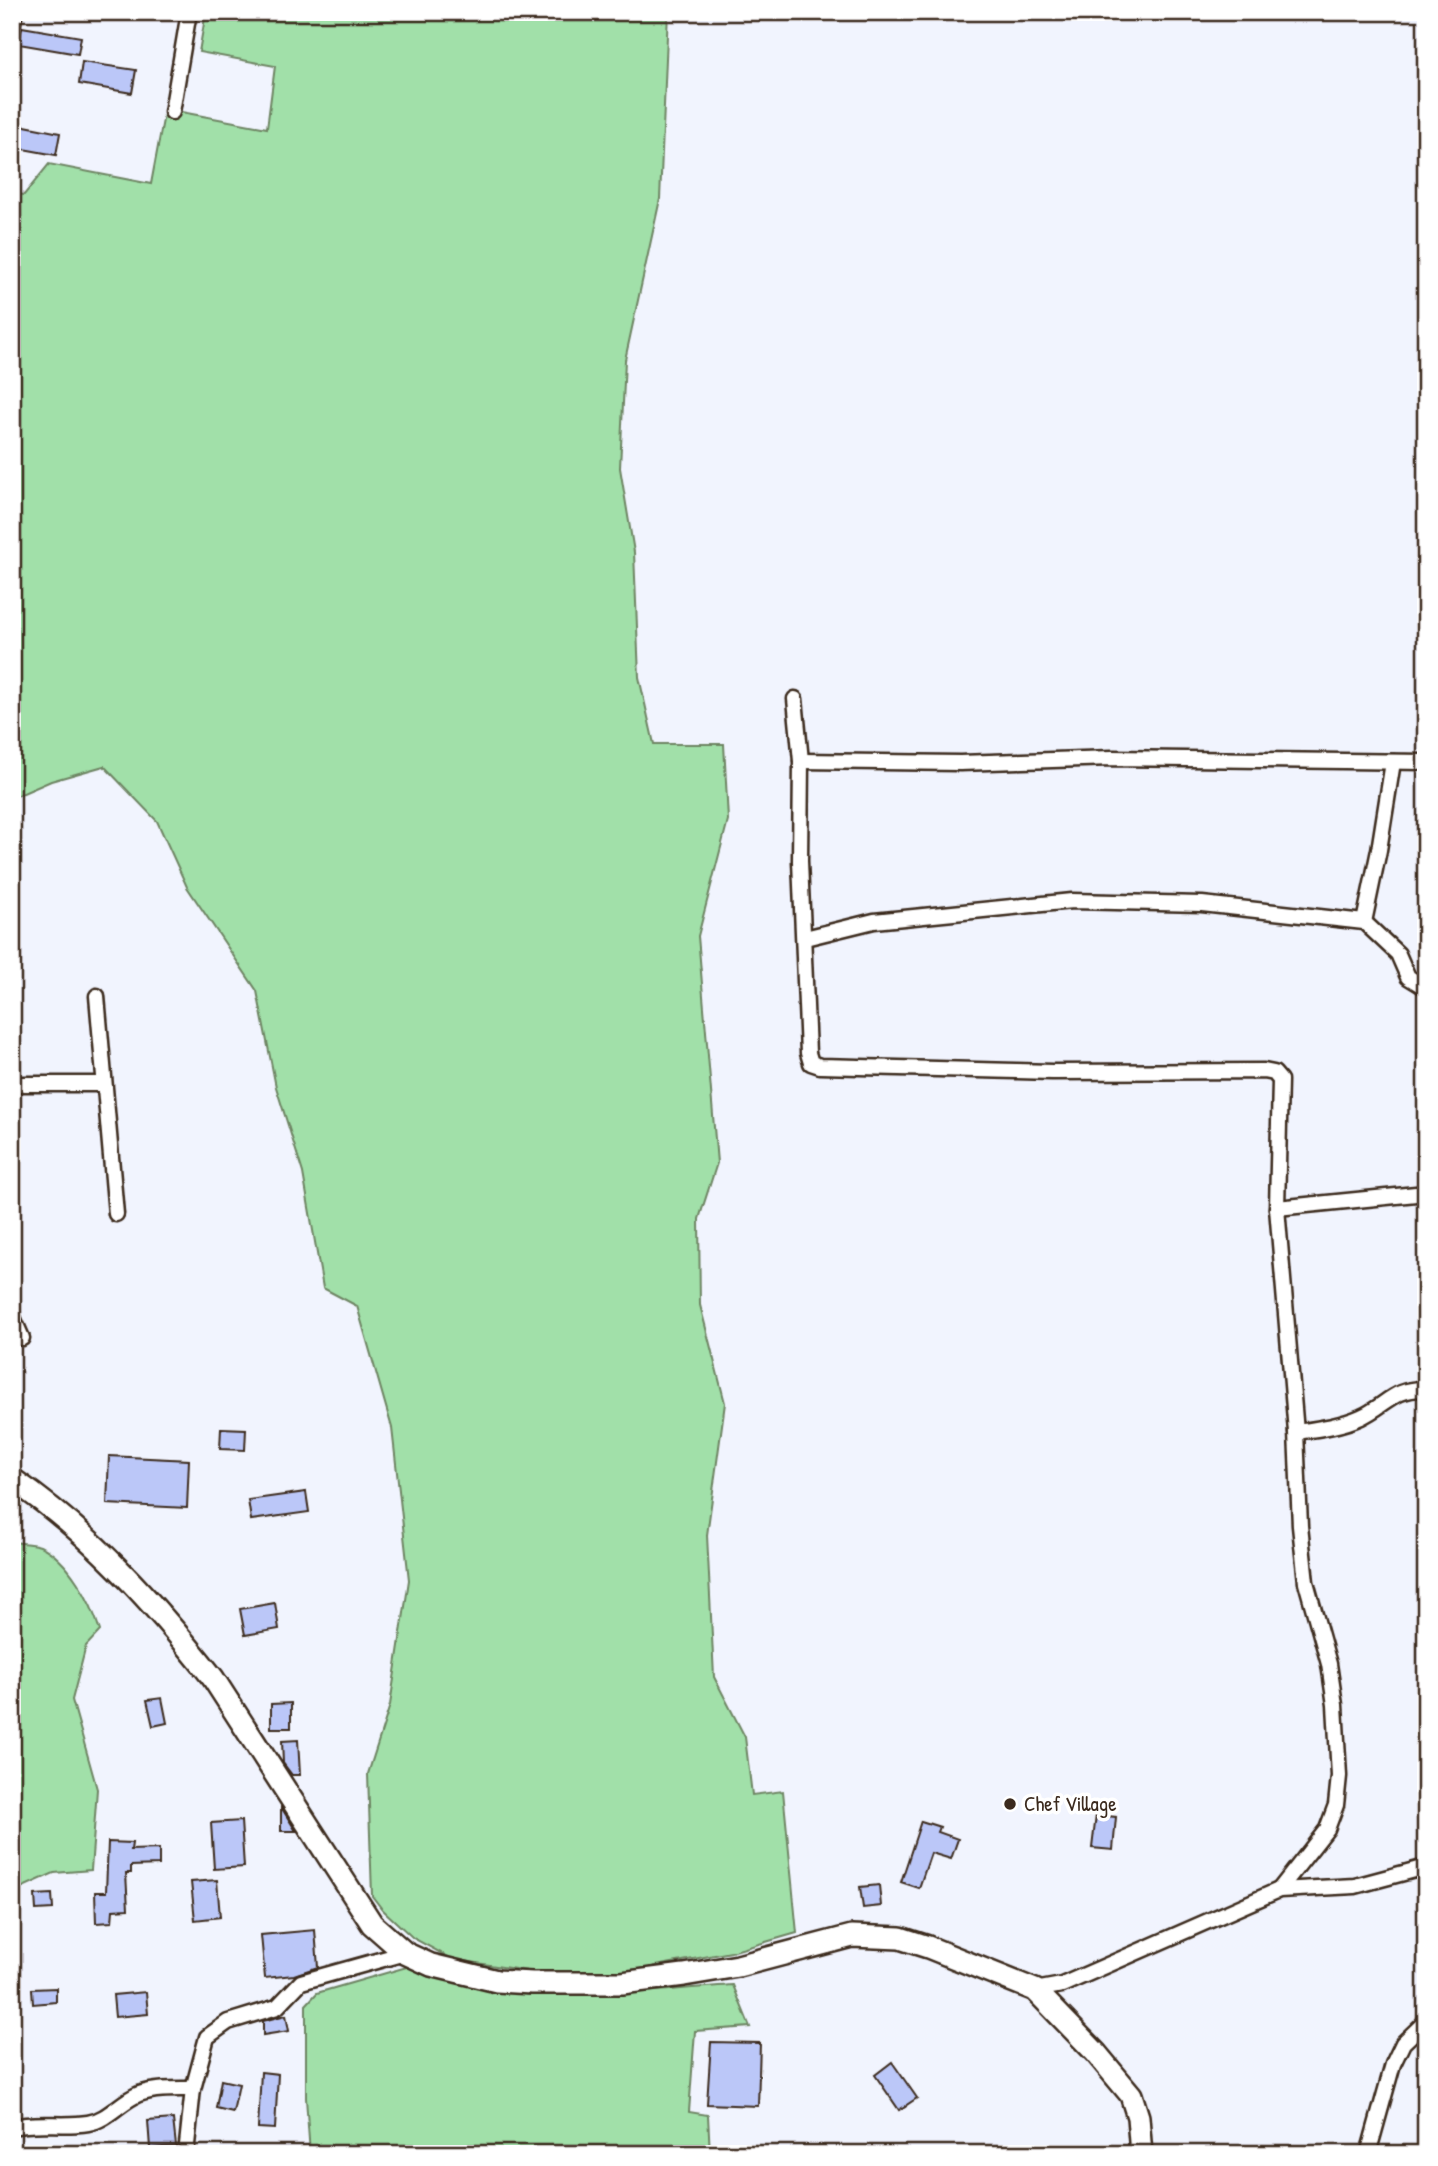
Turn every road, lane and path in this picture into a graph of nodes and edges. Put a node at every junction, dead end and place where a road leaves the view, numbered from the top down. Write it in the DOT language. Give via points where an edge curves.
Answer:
graph roads {
  1 [pos="15,12"];
  2 [pos="189,12"];
  3 [pos="12,26"];
  4 [pos="172,112"];
  5 [pos="795,699"];
  6 [pos="801,761"];
  7 [pos="1393,762"];
  8 [pos="1426,762"];
  9 [pos="1364,922"];
  10 [pos="805,938"];
  11 [pos="1426,988"];
  12 [pos="97,996"];
  13 [pos="104,1083"];
  14 [pos="12,1084"];
  15 [pos="1426,1193"];
  16 [pos="1277,1208"];
  17 [pos="116,1214"];
  18 [pos="12,1315"];
  19 [pos="22,1338"];
  20 [pos="1426,1389"];
  21 [pos="1296,1432"];
  22 [pos="12,1479"];
  23 [pos="1426,1867"];
  24 [pos="1279,1890"];
  25 [pos="405,1954"];
  26 [pos="1035,1990"];
  27 [pos="1426,2021"];
  28 [pos="193,2089"];
  29 [pos="12,2127"];
  30 [pos="186,2154"];
  31 [pos="1142,2154"];
  32 [pos="1368,2154"];
  1 -- 3 [label="street"];
  2 -- 4 [label="street"];
  5 -- 6 [label="street"];
  6 -- 7 [label="street" via="960,763 1112,758"];
  6 -- 10 [label="street"];
  7 -- 8 [label="street"];
  7 -- 9 [label="street"];
  9 -- 10 [label="street" via="1202,904 1072,901 874,922"];
  9 -- 11 [label="street" via="1398,954 1408,977"];
  10 -- 16 [label="street" via="808,1053 811,1063 820,1066 1274,1073 1280,1080"];
  12 -- 13 [label="street"];
  13 -- 14 [label="street"];
  13 -- 17 [label="street"];
  15 -- 16 [label="street"];
  16 -- 21 [label="street"];
  18 -- 19 [label="street"];
  20 -- 21 [label="street" via="1411,1388 1392,1395 1362,1417"];
  21 -- 24 [label="street" via="1306,1582 1329,1664 1339,1776 1327,1829"];
  22 -- 25 [label="street" via="50,1505 112,1560 185,1643 213,1678 372,1924"];
  23 -- 24 [label="street" via="1355,1886"];
  24 -- 26 [label="street" via="1062,1986"];
  25 -- 26 [label="street" via="497,1981 622,1983 738,1966 852,1936 874,1935 928,1947"];
  25 -- 28 [label="street" via="301,1982 277,2007 228,2022 207,2037"];
  26 -- 31 [label="street" via="1131,2095 1139,2117"];
  27 -- 32 [label="street" via="1402,2043"];
  28 -- 29 [label="street" via="138,2094 86,2123"];
  28 -- 30 [label="street"];
}
